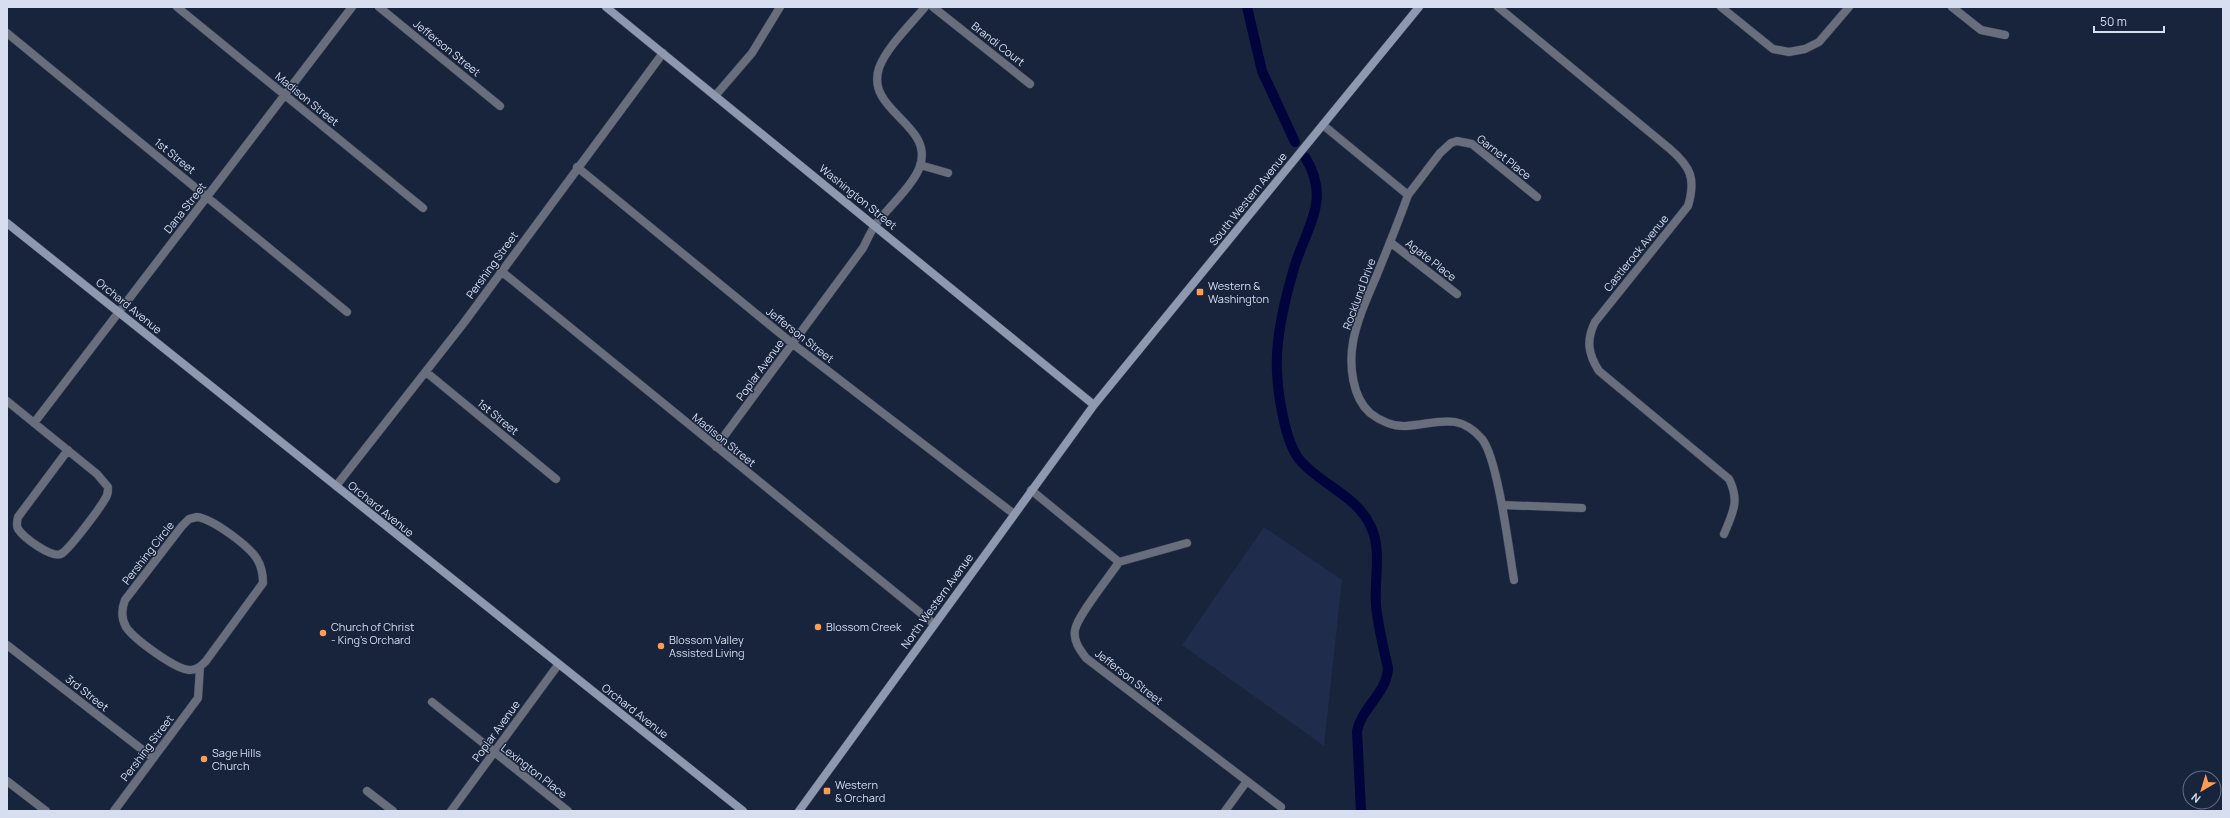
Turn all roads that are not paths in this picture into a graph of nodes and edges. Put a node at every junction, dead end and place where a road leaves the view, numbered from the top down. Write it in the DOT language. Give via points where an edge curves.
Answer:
graph roads {
  1 [pos="177,7"];
  2 [pos="352,7"];
  3 [pos="379,7"];
  4 [pos="606,7"];
  5 [pos="780,7"];
  6 [pos="925,7"];
  7 [pos="933,7"];
  8 [pos="1419,7"];
  9 [pos="1498,7"];
  10 [pos="1721,7"];
  11 [pos="1849,7"];
  12 [pos="1952,7"];
  13 [pos="7,33"];
  14 [pos="2005,35"];
  15 [pos="663,53"];
  16 [pos="1030,84"];
  17 [pos="285,95"];
  18 [pos="715,96"];
  19 [pos="500,106"];
  20 [pos="1322,125"];
  21 [pos="920,166"];
  22 [pos="577,167"];
  23 [pos="948,173"];
  24 [pos="1408,195"];
  25 [pos="207,197"];
  26 [pos="1537,197"];
  27 [pos="423,208"];
  28 [pos="7,223"];
  29 [pos="875,225"];
  30 [pos="1390,242"];
  31 [pos="501,271"];
  32 [pos="1457,294"];
  33 [pos="119,312"];
  34 [pos="347,312"];
  35 [pos="793,344"];
  36 [pos="426,372"];
  37 [pos="7,401"];
  38 [pos="1094,405"];
  39 [pos="34,423"];
  40 [pos="716,447"];
  41 [pos="68,450"];
  42 [pos="556,479"];
  43 [pos="336,486"];
  44 [pos="1031,490"];
  45 [pos="1502,505"];
  46 [pos="1582,508"];
  47 [pos="1014,514"];
  48 [pos="1724,534"];
  49 [pos="1187,542"];
  50 [pos="1119,562"];
  51 [pos="1514,580"];
  52 [pos="934,624"];
  53 [pos="7,645"];
  54 [pos="558,665"];
  55 [pos="200,667"];
  56 [pos="432,702"];
  57 [pos="494,752"];
  58 [pos="153,758"];
  59 [pos="7,781"];
  60 [pos="1247,781"];
  61 [pos="367,791"];
  62 [pos="1281,807"];
  63 [pos="46,811"];
  64 [pos="114,811"];
  65 [pos="393,811"];
  66 [pos="451,811"];
  67 [pos="568,811"];
  68 [pos="743,811"];
  69 [pos="799,811"];
  70 [pos="1225,811"];
  1 -- 17 [label="street, Madison Street"];
  2 -- 17 [label="street, Dana Street"];
  3 -- 19 [label="street, Jefferson Street"];
  4 -- 15 [label="street, Washington Street"];
  5 -- 18 [label="street" via="752,53"];
  6 -- 21 [label="street" via="886,55 878,75 883,99 890,109 909,125 916,136 921,153"];
  7 -- 16 [label="street, Brandi Court"];
  8 -- 20 [label="street, South Western Avenue"];
  9 -- 48 [label="street, Castlerock Avenue" via="1683,160 1689,170 1692,181 1688,206 1594,322 1588,344 1593,362 1599,370 1729,479 1735,498"];
  10 -- 11 [label="street" via="1773,49 1789,52 1805,49 1819,42"];
  12 -- 14 [label="street" via="1981,30"];
  13 -- 25 [label="street, 1st Street"];
  15 -- 18 [label="street, Washington Street"];
  15 -- 22 [label="street, Pershing Street"];
  17 -- 25 [label="street, Dana Street"];
  17 -- 27 [label="street, Madison Street"];
  18 -- 29 [label="street, Washington Street"];
  20 -- 24 [label="street"];
  20 -- 38 [label="street, South Western Avenue"];
  21 -- 23 [label="street"];
  21 -- 29 [label="street, Poplar Avenue"];
  22 -- 31 [label="street, Pershing Street"];
  22 -- 35 [label="street, Jefferson Street"];
  24 -- 26 [label="street, Garnet Place" via="1440,153 1457,141 1472,144"];
  24 -- 30 [label="street, Rocklund Drive"];
  25 -- 33 [label="street, Dana Street"];
  25 -- 34 [label="street, 1st Street"];
  28 -- 33 [label="street, Orchard Avenue"];
  29 -- 35 [label="street, Poplar Avenue" via="863,248"];
  29 -- 38 [label="street, Washington Street"];
  30 -- 32 [label="street, Agate Place"];
  30 -- 45 [label="street, Rocklund Drive" via="1359,319 1353,344 1354,390 1367,410 1393,425 1405,426 1452,420 1474,432 1487,449"];
  31 -- 36 [label="street, Pershing Street"];
  31 -- 40 [label="street, Madison Street"];
  33 -- 39 [label="street, Dana Street"];
  33 -- 43 [label="street, Orchard Avenue"];
  35 -- 40 [label="street, Poplar Avenue"];
  35 -- 47 [label="street, Jefferson Street"];
  36 -- 42 [label="street, 1st Street"];
  36 -- 43 [label="street, Pershing Street"];
  37 -- 39 [label="street"];
  38 -- 44 [label="street, North Western Avenue"];
  39 -- 41 [label="street"];
  40 -- 52 [label="street, Madison Street"];
  41 -- 41 [label="street" via="106,482 108,493 66,551 54,555 49,554 22,533 17,523 18,517"];
  43 -- 54 [label="street, Orchard Avenue"];
  44 -- 47 [label="street, North Western Avenue"];
  44 -- 50 [label="street"];
  45 -- 46 [label="street"];
  45 -- 51 [label="street, Rocklund Drive"];
  47 -- 52 [label="street, North Western Avenue"];
  49 -- 50 [label="street"];
  50 -- 60 [label="street, Jefferson Street" via="1076,624 1076,642 1081,652"];
  52 -- 69 [label="street, North Western Avenue"];
  53 -- 58 [label="street, 3rd Street"];
  54 -- 57 [label="street, Poplar Avenue"];
  54 -- 68 [label="street, Orchard Avenue"];
  55 -- 55 [label="street, Pershing Circle" via="260,589 263,578 261,567 252,552 213,523 197,517 189,519 182,526 124,600 121,609 123,621 132,634 175,666 189,670"];
  55 -- 58 [label="street, Pershing Street" via="198,698"];
  56 -- 57 [label="street, Lexington Place"];
  57 -- 66 [label="street, Poplar Avenue"];
  57 -- 67 [label="street, Lexington Place"];
  58 -- 64 [label="street, Pershing Street"];
  59 -- 63 [label="street"];
  60 -- 62 [label="street, Jefferson Street"];
  60 -- 70 [label="street"];
  61 -- 65 [label="street"];
}
